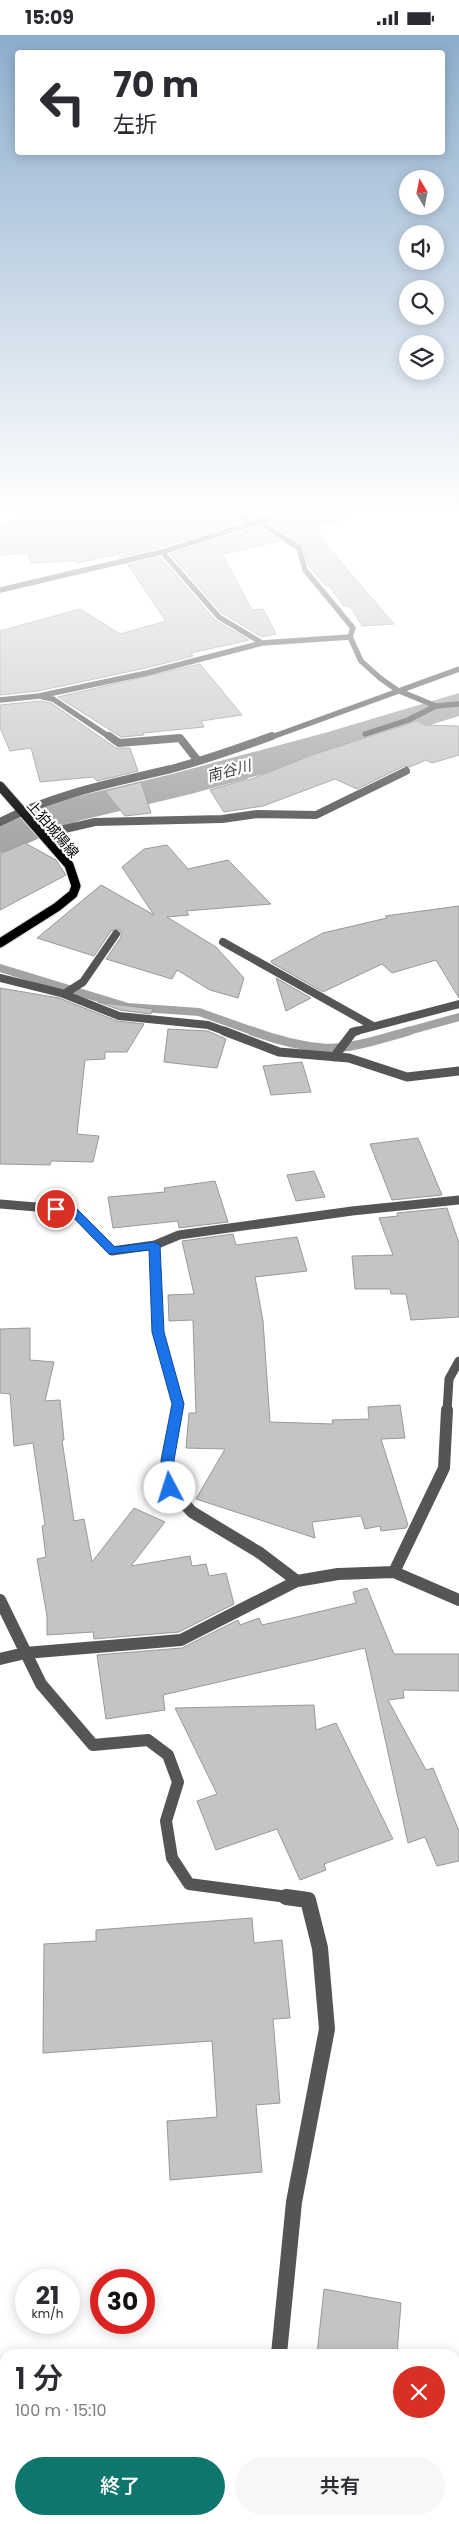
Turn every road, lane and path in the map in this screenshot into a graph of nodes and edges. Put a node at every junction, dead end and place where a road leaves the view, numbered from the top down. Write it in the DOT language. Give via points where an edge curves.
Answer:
graph roads {
  1 [pos="231,624"];
  2 [pos="350,624"];
  3 [pos="350,637"];
  4 [pos="262,643"];
  5 [pos="459,669"];
  6 [pos="397,691"];
  7 [pos="39,697"];
  8 [pos="0,701"];
  9 [pos="459,704"];
  10 [pos="436,707"];
  11 [pos="365,734"];
  12 [pos="198,761"];
  13 [pos="406,771"];
  14 [pos="0,787"];
  15 [pos="21,812"];
  16 [pos="0,822"];
  17 [pos="42,832"];
  18 [pos="116,934"];
  19 [pos="223,942"];
  20 [pos="0,943"];
  21 [pos="0,977"];
  22 [pos="64,994"];
  23 [pos="459,1004"];
  24 [pos="373,1026"];
  25 [pos="334,1057"];
  26 [pos="459,1071"];
  27 [pos="459,1200"];
  28 [pos="0,1203"];
  29 [pos="154,1245"];
  30 [pos="459,1361"];
  31 [pos="394,1572"];
  32 [pos="297,1581"];
  33 [pos="0,1600"];
  34 [pos="459,1600"];
  35 [pos="25,1653"];
  36 [pos="0,1659"];
  37 [pos="279,2349"];
  1 -- 4 [label="street"];
  2 -- 3 [label="street" via="353,628"];
  3 -- 4 [label="street"];
  3 -- 6 [label="street" via="361,661"];
  4 -- 7 [label="street"];
  5 -- 6 [label="street"];
  6 -- 10 [label="street"];
  6 -- 12 [label="street"];
  7 -- 8 [label="street"];
  7 -- 12 [label="street" via="53,699 119,743 180,738"];
  9 -- 10 [label="street"];
  10 -- 11 [label="street"];
  12 -- 15 [label="street"];
  13 -- 17 [label="street" via="316,815 257,814 222,819 112,821"];
  14 -- 15 [label="main road, 上狛城陽線"];
  15 -- 16 [label="street"];
  15 -- 17 [label="main road, 上狛城陽線"];
  17 -- 20 [label="main road, 上狛城陽線" via="69,865 76,886 73,894"];
  18 -- 22 [label="street" via="82,982"];
  19 -- 24 [label="street"];
  21 -- 22 [label="street"];
  22 -- 25 [label="street" via="119,1016 208,1025 279,1052"];
  23 -- 24 [label="street"];
  24 -- 25 [label="street" via="353,1032"];
  25 -- 26 [label="street" via="349,1058 407,1077"];
  27 -- 29 [label="street" via="179,1235"];
  28 -- 29 [label="street" via="72,1210 112,1251"];
  29 -- 32 [label="street" via="158,1332 178,1404 168,1460 170,1488 192,1512 260,1553"];
  30 -- 31 [label="street" via="449,1379 444,1468"];
  31 -- 32 [label="street" via="338,1574"];
  31 -- 34 [label="street"];
  32 -- 35 [label="street" via="182,1640"];
  33 -- 35 [label="street"];
  35 -- 36 [label="street"];
  35 -- 37 [label="street" via="41,1684 93,1745 148,1740 168,1755 178,1782 166,1821 172,1858 189,1884 308,1901 320,1948 327,2029 294,2202"];
}
